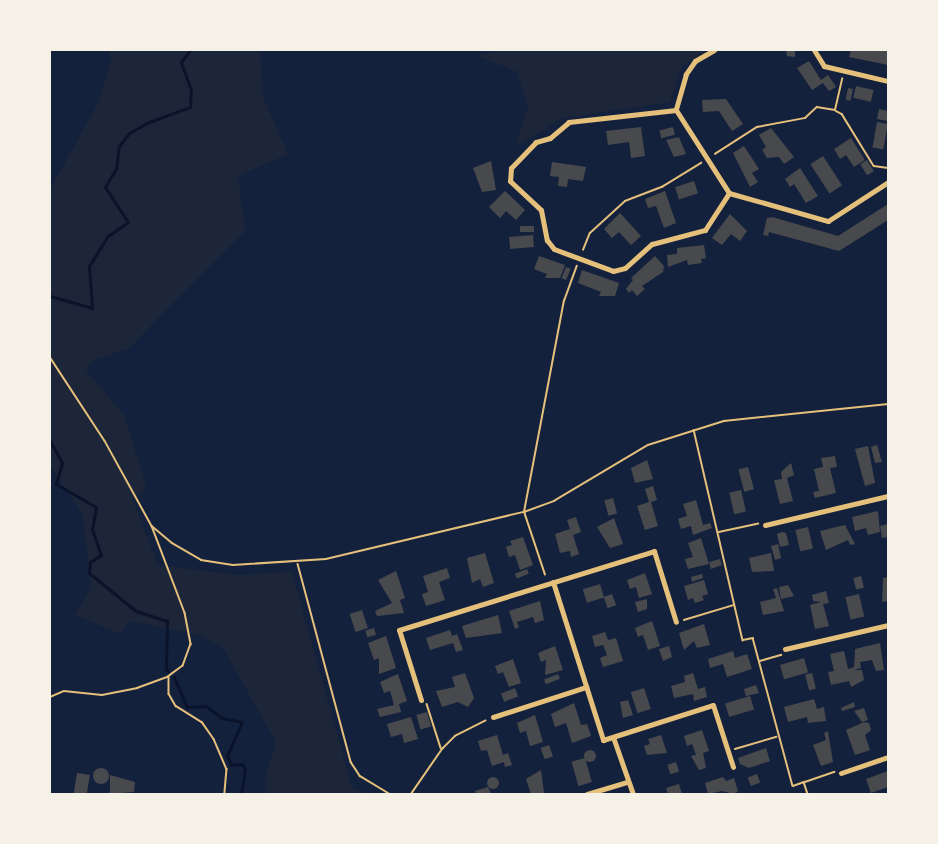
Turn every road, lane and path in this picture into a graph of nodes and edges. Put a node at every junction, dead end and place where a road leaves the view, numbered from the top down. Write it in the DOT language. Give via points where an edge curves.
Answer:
graph roads {
  1 [pos="714,50"];
  2 [pos="814,50"];
  3 [pos="888,81"];
  4 [pos="676,110"];
  5 [pos="835,110"];
  6 [pos="888,168"];
  7 [pos="888,182"];
  8 [pos="729,193"];
  9 [pos="50,357"];
  10 [pos="888,404"];
  11 [pos="694,429"];
  12 [pos="888,496"];
  13 [pos="524,512"];
  14 [pos="765,525"];
  15 [pos="152,526"];
  16 [pos="718,532"];
  17 [pos="297,563"];
  18 [pos="550,583"];
  19 [pos="735,605"];
  20 [pos="676,621"];
  21 [pos="888,625"];
  22 [pos="785,650"];
  23 [pos="759,661"];
  24 [pos="169,676"];
  25 [pos="586,687"];
  26 [pos="50,697"];
  27 [pos="421,700"];
  28 [pos="493,717"];
  29 [pos="613,737"];
  30 [pos="777,737"];
  31 [pos="442,749"];
  32 [pos="728,751"];
  33 [pos="888,757"];
  34 [pos="733,767"];
  35 [pos="840,773"];
  36 [pos="627,782"];
  37 [pos="804,782"];
  38 [pos="225,795"];
  39 [pos="390,795"];
  40 [pos="411,795"];
  41 [pos="587,795"];
  42 [pos="633,795"];
  43 [pos="808,795"];
  1 -- 4 [label="street" via="695,61 686,74"];
  2 -- 3 [label="street" via="824,66"];
  4 -- 8 [label="street"];
  4 -- 8 [label="street" via="569,122 550,138 536,142 511,168 510,181 541,210 547,240 554,249 613,271 625,268 652,244 705,230"];
  5 -- 6 [label="path" via="842,114 874,166"];
  7 -- 8 [label="street" via="828,221"];
  9 -- 15 [label="path" via="105,441"];
  10 -- 11 [label="path" via="748,418"];
  11 -- 13 [label="path" via="648,445 554,501"];
  11 -- 16 [label="path"];
  12 -- 14 [label="street"];
  13 -- 17 [label="path"];
  13 -- 18 [label="path"];
  14 -- 16 [label="path"];
  15 -- 17 [label="path" via="201,560 233,565"];
  15 -- 24 [label="path" via="185,613 190,644 183,666"];
  16 -- 19 [label="path"];
  17 -- 39 [label="path" via="351,762 360,776"];
  18 -- 20 [label="street" via="654,550"];
  18 -- 25 [label="street"];
  18 -- 27 [label="street" via="399,630"];
  19 -- 20 [label="path"];
  19 -- 23 [label="path" via="743,640 753,638"];
  21 -- 22 [label="street"];
  22 -- 23 [label="path" via="784,655"];
  23 -- 30 [label="path"];
  24 -- 26 [label="path" via="102,695 64,692"];
  24 -- 38 [label="path" via="169,694 176,706 202,722 214,739 227,770"];
  25 -- 28 [label="street"];
  25 -- 29 [label="street" via="603,740"];
  27 -- 31 [label="path" via="427,702"];
  28 -- 31 [label="path" via="455,736"];
  29 -- 32 [label="street" via="713,705"];
  29 -- 36 [label="street"];
  30 -- 32 [label="path"];
  30 -- 37 [label="path" via="793,786"];
  31 -- 40 [label="path"];
  32 -- 34 [label="street"];
  33 -- 35 [label="street"];
  35 -- 37 [label="path"];
  36 -- 41 [label="street"];
  36 -- 42 [label="street"];
  37 -- 43 [label="path"];
}
